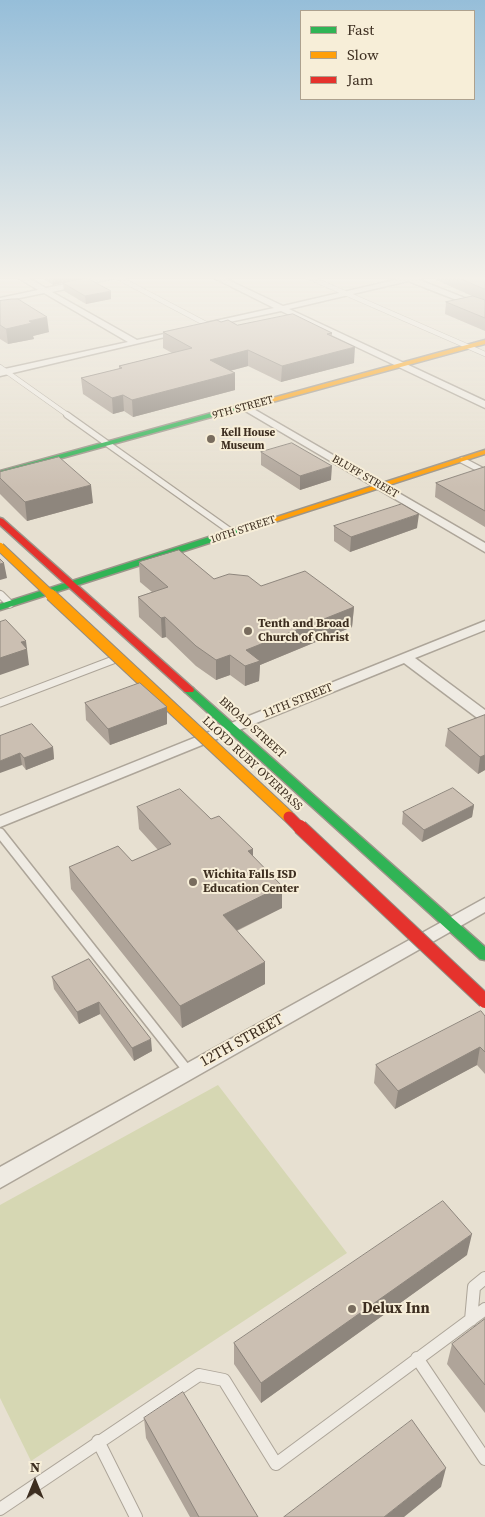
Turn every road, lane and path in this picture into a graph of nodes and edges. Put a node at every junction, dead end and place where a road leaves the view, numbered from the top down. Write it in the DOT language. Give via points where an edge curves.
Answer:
graph roads {
  1 [pos="113,347"];
  2 [pos="362,347"];
  3 [pos="464,347"];
  4 [pos="469,347"];
  5 [pos="485,354"];
  6 [pos="400,365"];
  7 [pos="2,371"];
  8 [pos="485,405"];
  9 [pos="245,407"];
  10 [pos="108,444"];
  11 [pos="485,452"];
  12 [pos="462,460"];
  13 [pos="485,472"];
  14 [pos="0,473"];
  15 [pos="380,486"];
  16 [pos="0,521"];
  17 [pos="233,533"];
  18 [pos="18,537"];
  19 [pos="0,542"];
  20 [pos="0,547"];
  21 [pos="485,548"];
  22 [pos="71,584"];
  23 [pos="0,594"];
  24 [pos="5,605"];
  25 [pos="485,625"];
  26 [pos="125,655"];
  27 [pos="406,658"];
  28 [pos="0,703"];
  29 [pos="485,717"];
  30 [pos="231,728"];
  31 [pos="0,822"];
  32 [pos="0,833"];
  33 [pos="485,904"];
  34 [pos="450,924"];
  35 [pos="485,955"];
  36 [pos="485,1001"];
  37 [pos="188,1071"];
  38 [pos="0,1178"];
  39 [pos="485,1278"];
  40 [pos="485,1309"];
  41 [pos="471,1320"];
  42 [pos="417,1358"];
  43 [pos="98,1441"];
  44 [pos="485,1459"];
  45 [pos="0,1509"];
  46 [pos="136,1517"];
  1 -- 7 [label="street"];
  2 -- 6 [label="street"];
  3 -- 6 [label="main road, 9TH STREET"];
  4 -- 5 [label="lane"];
  6 -- 8 [label="street"];
  6 -- 9 [label="main road, 9TH STREET"];
  7 -- 10 [label="lane"];
  9 -- 10 [label="main road, 9TH STREET"];
  9 -- 15 [label="street, BLUFF STREET"];
  10 -- 14 [label="main road, 9TH STREET"];
  10 -- 17 [label="lane"];
  11 -- 12 [label="main road, 10TH STREET"];
  12 -- 13 [label="lane"];
  12 -- 15 [label="main road, 10TH STREET"];
  15 -- 17 [label="main road, 10TH STREET"];
  15 -- 21 [label="street, BLUFF STREET"];
  16 -- 18 [label="main road, BROAD STREET"];
  17 -- 22 [label="main road, 10TH STREET"];
  18 -- 19 [label="lane"];
  18 -- 22 [label="main road, BROAD STREET"];
  20 -- 36 [label="main road, LLOYD RUBY OVERPASS, bridge"];
  22 -- 24 [label="main road, 10TH STREET"];
  22 -- 30 [label="main road, BROAD STREET" via="138,650"];
  23 -- 24 [label="lane"];
  25 -- 27 [label="street, 11TH STREET"];
  26 -- 28 [label="lane"];
  27 -- 29 [label="street"];
  27 -- 30 [label="street, 11TH STREET"];
  30 -- 31 [label="street, 11TH STREET"];
  30 -- 34 [label="main road, BROAD STREET"];
  32 -- 37 [label="lane"];
  33 -- 34 [label="street, 12TH STREET"];
  34 -- 35 [label="main road, BROAD STREET"];
  34 -- 37 [label="street, 12TH STREET"];
  37 -- 38 [label="street, 12TH STREET"];
  39 -- 41 [label="lane" via="474,1287"];
  40 -- 41 [label="lane"];
  41 -- 42 [label="lane"];
  42 -- 43 [label="lane" via="276,1464 224,1380 199,1376"];
  42 -- 44 [label="lane"];
  43 -- 45 [label="lane"];
  43 -- 46 [label="lane"];
}
